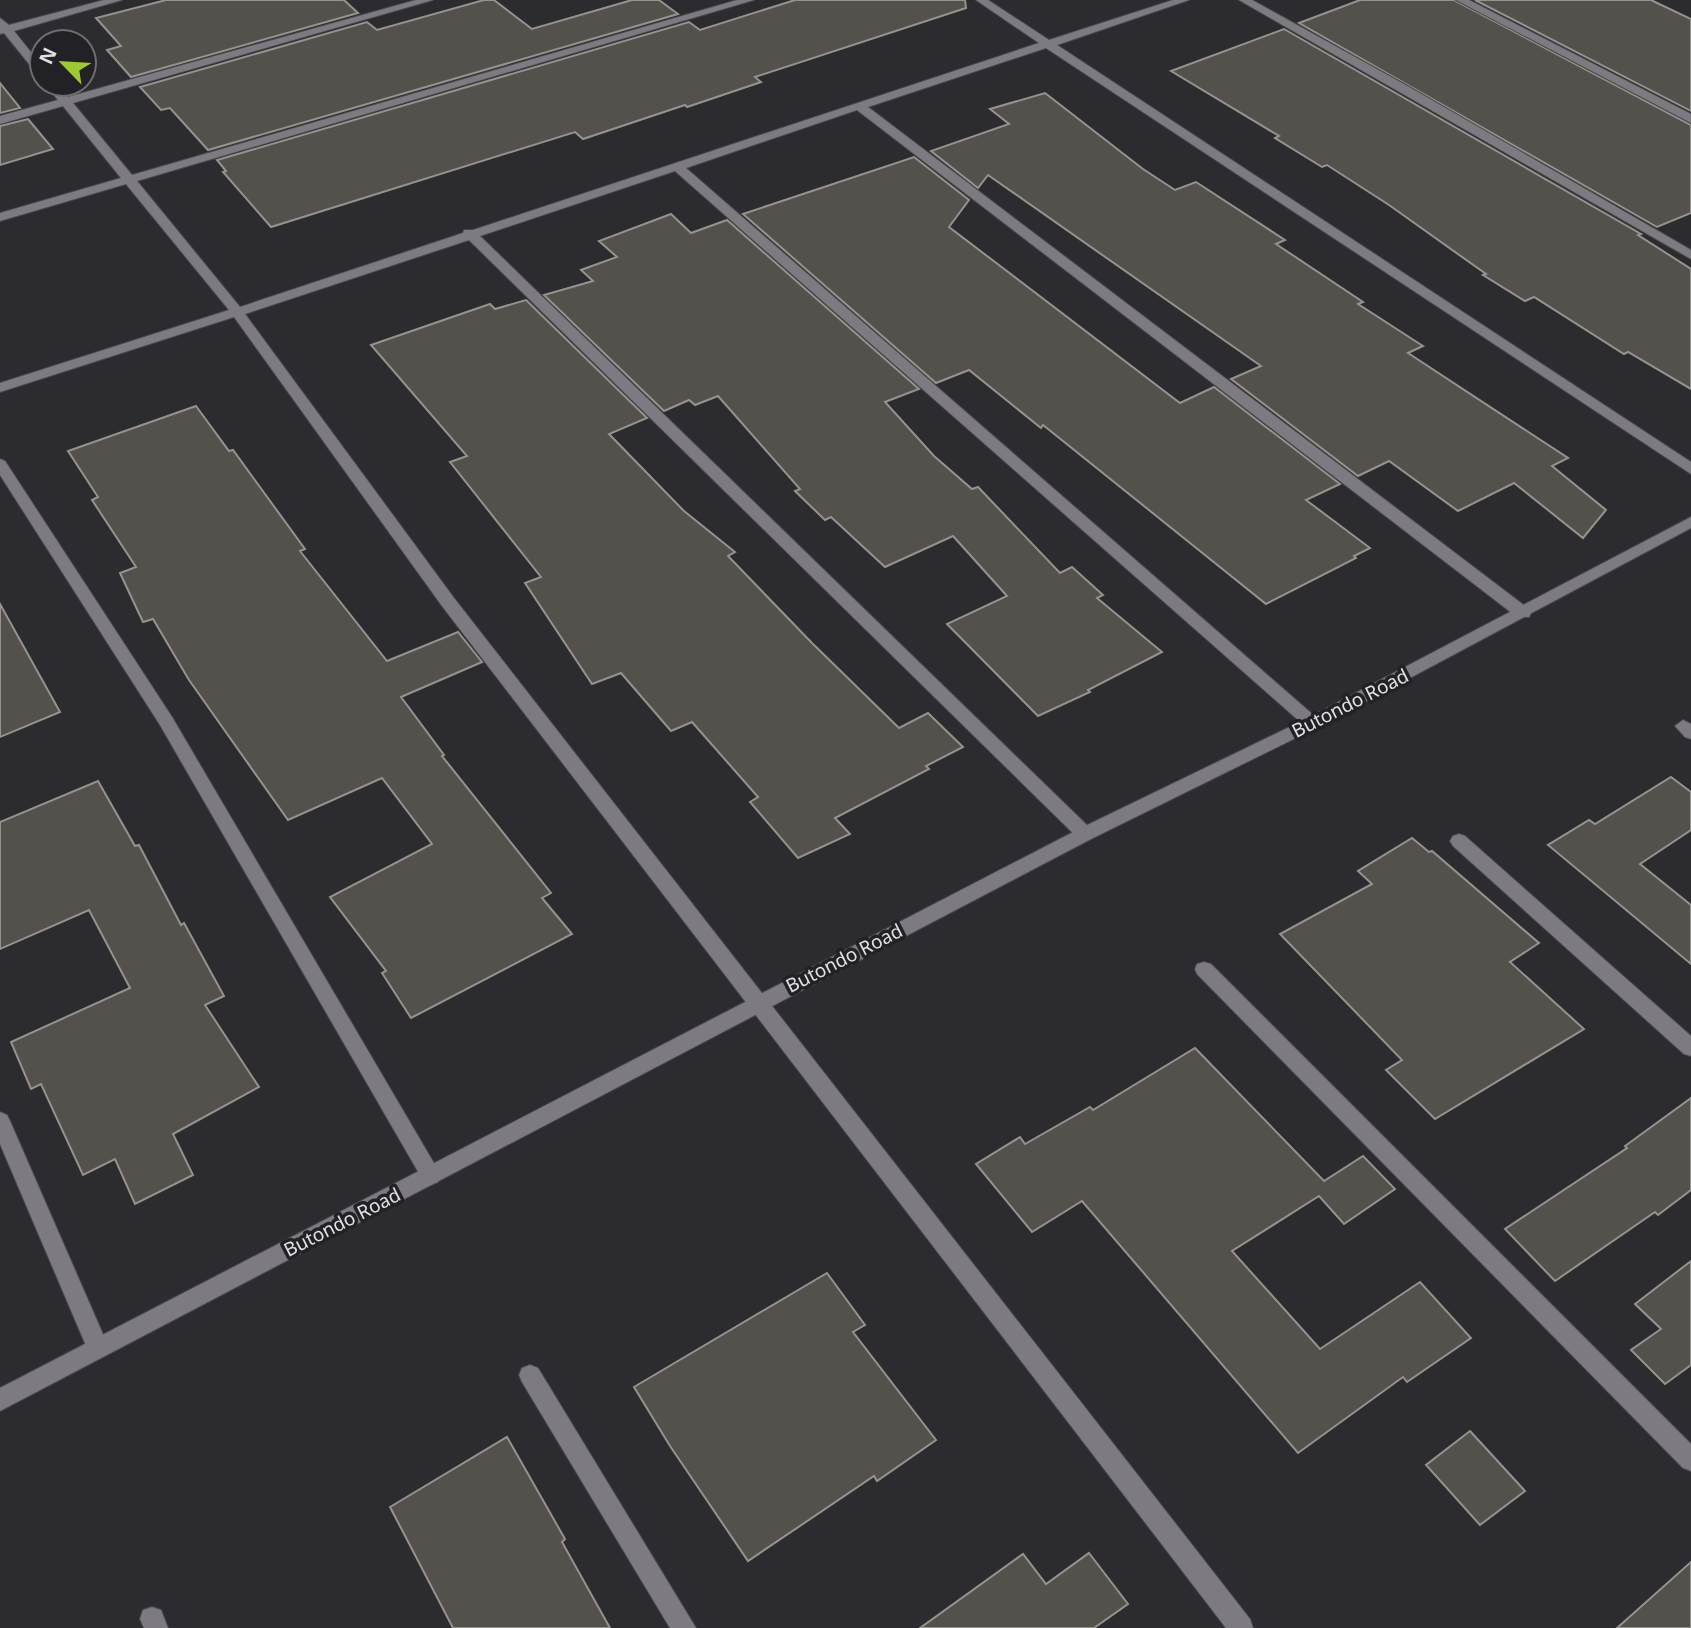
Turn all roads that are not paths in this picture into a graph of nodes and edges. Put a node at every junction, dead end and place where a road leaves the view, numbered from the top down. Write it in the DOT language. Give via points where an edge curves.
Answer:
graph roads {
  1 [pos="117,0"];
  2 [pos="428,0"];
  3 [pos="749,0"];
  4 [pos="981,0"];
  5 [pos="1184,0"];
  6 [pos="1244,0"];
  7 [pos="1461,0"];
  8 [pos="2,27"];
  9 [pos="1047,44"];
  10 [pos="28,57"];
  11 [pos="62,98"];
  12 [pos="65,102"];
  13 [pos="859,106"];
  14 [pos="0,120"];
  15 [pos="1691,120"];
  16 [pos="677,166"];
  17 [pos="130,178"];
  18 [pos="0,218"];
  19 [pos="469,233"];
  20 [pos="1691,256"];
  21 [pos="238,313"];
  22 [pos="0,388"];
  23 [pos="0,464"];
  24 [pos="1691,469"];
  25 [pos="1691,523"];
  26 [pos="1523,613"];
  27 [pos="1312,723"];
  28 [pos="1085,834"];
  29 [pos="1459,841"];
  30 [pos="1205,969"];
  31 [pos="757,1003"];
  32 [pos="1691,1048"];
  33 [pos="0,1121"];
  34 [pos="431,1177"];
  35 [pos="98,1348"];
  36 [pos="530,1375"];
  37 [pos="0,1400"];
  38 [pos="1691,1460"];
  39 [pos="684,1628"];
  40 [pos="1241,1628"];
  1 -- 8 [label="street"];
  2 -- 12 [label="street"];
  3 -- 17 [label="street"];
  4 -- 9 [label="street"];
  5 -- 9 [label="street"];
  6 -- 20 [label="street"];
  7 -- 15 [label="street"];
  8 -- 10 [label="street"];
  9 -- 13 [label="street"];
  9 -- 24 [label="street"];
  11 -- 12 [label="street"];
  12 -- 14 [label="street"];
  12 -- 17 [label="street"];
  13 -- 16 [label="street"];
  13 -- 26 [label="street"];
  16 -- 19 [label="street"];
  16 -- 27 [label="street"];
  17 -- 18 [label="street"];
  17 -- 21 [label="street"];
  19 -- 21 [label="street"];
  19 -- 28 [label="street"];
  21 -- 22 [label="street"];
  21 -- 31 [label="street" via="448,602"];
  23 -- 34 [label="street" via="166,721"];
  25 -- 26 [label="street, Butondo Road"];
  26 -- 27 [label="street, Butondo Road"];
  27 -- 28 [label="street, Butondo Road"];
  28 -- 31 [label="street, Butondo Road"];
  29 -- 32 [label="street"];
  30 -- 38 [label="street"];
  31 -- 34 [label="street, Butondo Road"];
  31 -- 40 [label="street"];
  33 -- 35 [label="street"];
  34 -- 35 [label="street, Butondo Road"];
  35 -- 37 [label="street, Butondo Road"];
  36 -- 39 [label="street"];
}
